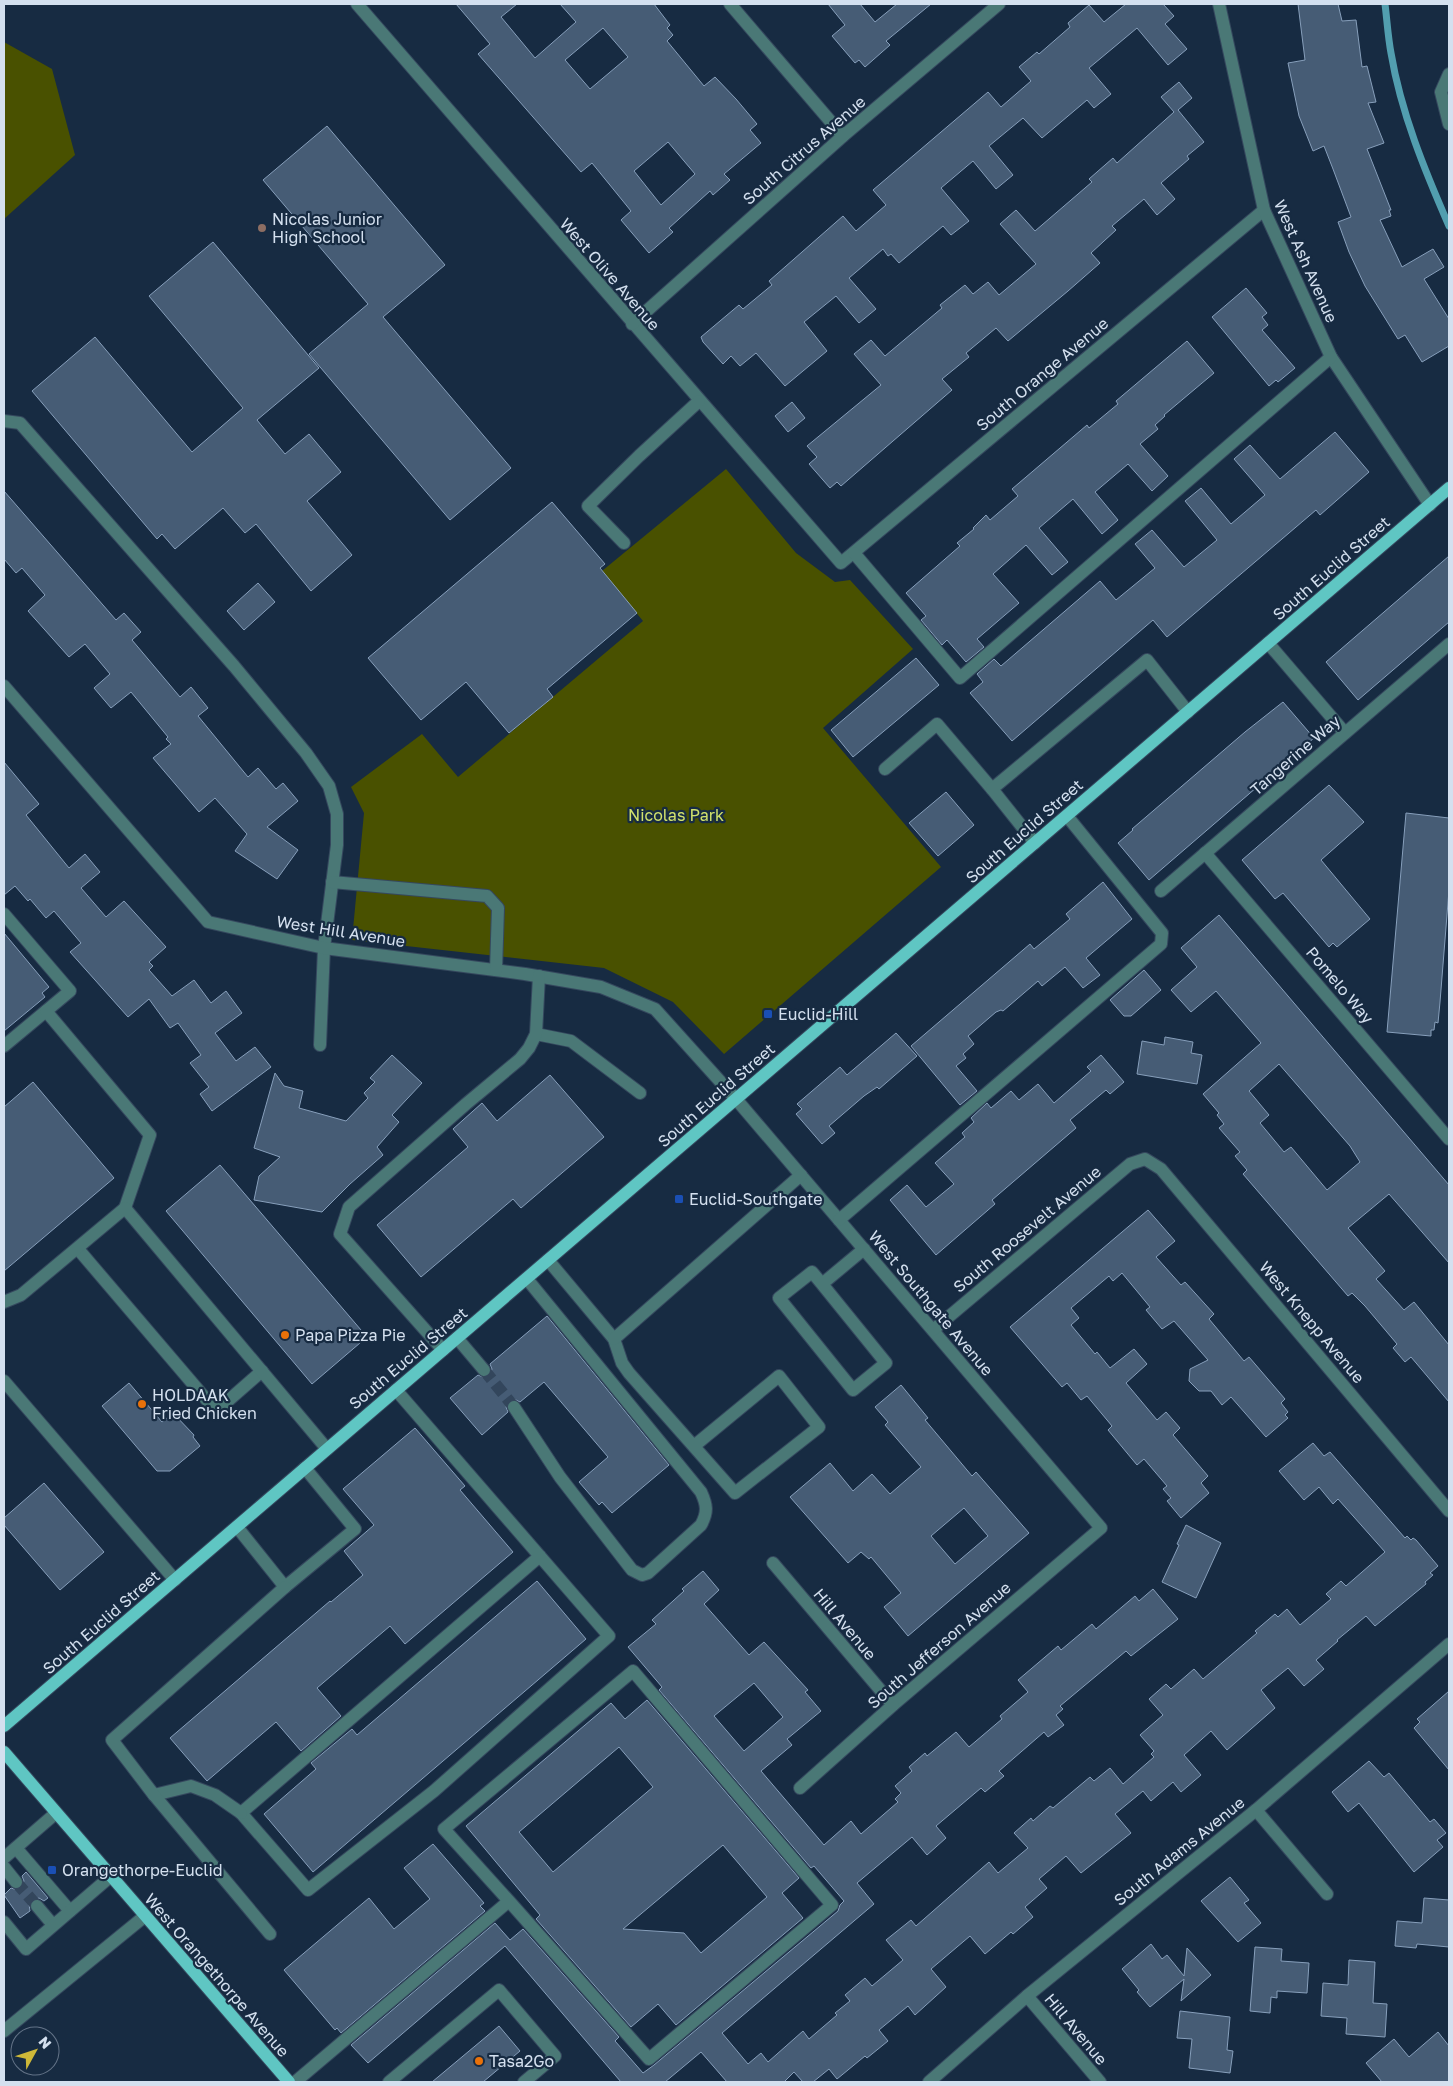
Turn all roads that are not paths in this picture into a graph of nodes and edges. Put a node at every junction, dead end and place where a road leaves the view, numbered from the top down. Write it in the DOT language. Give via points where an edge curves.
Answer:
graph roads {
  1 [pos="357,4"];
  2 [pos="730,4"];
  3 [pos="999,4"];
  4 [pos="1219,4"];
  5 [pos="1449,74"];
  6 [pos="1449,124"];
  7 [pos="843,136"];
  8 [pos="1264,210"];
  9 [pos="632,324"];
  10 [pos="1331,357"];
  11 [pos="699,401"];
  12 [pos="4,421"];
  13 [pos="1449,488"];
  14 [pos="1430,505"];
  15 [pos="624,543"];
  16 [pos="854,553"];
  17 [pos="841,563"];
  18 [pos="1268,643"];
  19 [pos="1449,644"];
  20 [pos="4,686"];
  21 [pos="1188,712"];
  22 [pos="1345,733"];
  23 [pos="885,769"];
  24 [pos="992,789"];
  25 [pos="1066,816"];
  26 [pos="1035,843"];
  27 [pos="1205,853"];
  28 [pos="332,882"];
  29 [pos="1161,891"];
  30 [pos="4,914"];
  31 [pos="324,948"];
  32 [pos="496,970"];
  33 [pos="539,976"];
  34 [pos="46,1011"];
  35 [pos="536,1034"];
  36 [pos="320,1045"];
  37 [pos="4,1046"];
  38 [pos="640,1093"];
  39 [pos="736,1099"];
  40 [pos="1449,1139"];
  41 [pos="1145,1158"];
  42 [pos="801,1175"];
  43 [pos="125,1208"];
  44 [pos="839,1220"];
  45 [pos="78,1249"];
  46 [pos="864,1249"];
  47 [pos="548,1260"];
  48 [pos="527,1279"];
  49 [pos="822,1284"];
  50 [pos="4,1302"];
  51 [pos="933,1330"];
  52 [pos="457,1338"];
  53 [pos="614,1339"];
  54 [pos="443,1350"];
  55 [pos="484,1370"];
  56 [pos="262,1371"];
  57 [pos="4,1381"];
  58 [pos="396,1390"];
  59 [pos="514,1407"];
  60 [pos="694,1446"];
  61 [pos="327,1449"];
  62 [pos="305,1468"];
  63 [pos="1449,1511"];
  64 [pos="237,1527"];
  65 [pos="1101,1528"];
  66 [pos="540,1556"];
  67 [pos="773,1563"];
  68 [pos="174,1580"];
  69 [pos="285,1587"];
  70 [pos="1449,1644"];
  71 [pos="893,1705"];
  72 [pos="4,1726"];
  73 [pos="4,1752"];
  74 [pos="800,1788"];
  75 [pos="154,1795"];
  76 [pos="1256,1810"];
  77 [pos="241,1812"];
  78 [pos="56,1813"];
  79 [pos="16,1848"];
  80 [pos="4,1858"];
  81 [pos="4,1867"];
  82 [pos="111,1876"];
  83 [pos="16,1882"];
  84 [pos="1327,1894"];
  85 [pos="509,1901"];
  86 [pos="36,1906"];
  87 [pos="70,1911"];
  88 [pos="145,1916"];
  89 [pos="4,1922"];
  90 [pos="53,1926"];
  91 [pos="270,1934"];
  92 [pos="1028,1996"];
  93 [pos="4,2031"];
  94 [pos="289,2082"];
  95 [pos="295,2082"];
  96 [pos="389,2082"];
  97 [pos="524,2082"];
  98 [pos="928,2082"];
  99 [pos="1100,2082"];
  1 -- 9 [label="street, West Olive Avenue"];
  2 -- 7 [label="street"];
  3 -- 7 [label="street, South Citrus Avenue"];
  4 -- 8 [label="street, West Ash Avenue"];
  5 -- 6 [label="street" via="1441,92"];
  7 -- 9 [label="street, South Citrus Avenue"];
  8 -- 10 [label="street, West Ash Avenue"];
  8 -- 16 [label="street, South Orange Avenue"];
  9 -- 11 [label="street, West Olive Avenue"];
  10 -- 14 [label="street, West Ash Avenue"];
  10 -- 16 [label="street" via="960,678"];
  11 -- 15 [label="street" via="588,506"];
  11 -- 17 [label="street, West Olive Avenue"];
  12 -- 28 [label="street" via="20,423 234,666 306,753 329,786 337,814"];
  13 -- 14 [label="main road, South Euclid Street"];
  14 -- 18 [label="main road, South Euclid Street"];
  16 -- 17 [label="street, South Orange Avenue"];
  18 -- 21 [label="main road, South Euclid Street"];
  18 -- 22 [label="street"];
  19 -- 22 [label="street, Tangerine Way"];
  20 -- 31 [label="street, West Hill Avenue" via="208,922"];
  21 -- 24 [label="street" via="1147,660"];
  21 -- 25 [label="main road, South Euclid Street"];
  22 -- 27 [label="street, Tangerine Way"];
  23 -- 24 [label="street" via="936,724"];
  24 -- 26 [label="street"];
  25 -- 26 [label="main road, South Euclid Street"];
  25 -- 44 [label="street" via="1162,933 1160,944"];
  26 -- 39 [label="main road, South Euclid Street"];
  27 -- 29 [label="street, Tangerine Way"];
  27 -- 40 [label="street, Pomelo Way"];
  28 -- 31 [label="street"];
  28 -- 32 [label="street" via="487,896 498,908"];
  30 -- 34 [label="street" via="70,991"];
  31 -- 32 [label="street, West Hill Avenue"];
  31 -- 36 [label="street"];
  32 -- 33 [label="street, West Hill Avenue"];
  33 -- 35 [label="street"];
  33 -- 39 [label="street, West Hill Avenue" via="601,987 654,1009"];
  34 -- 37 [label="street"];
  34 -- 43 [label="street" via="150,1135"];
  35 -- 38 [label="street" via="571,1041"];
  35 -- 54 [label="street" via="520,1059 349,1207 340,1234"];
  39 -- 42 [label="street, West Southgate Avenue"];
  39 -- 47 [label="main road, South Euclid Street"];
  41 -- 51 [label="street, South Roosevelt Avenue" via="1130,1164"];
  41 -- 63 [label="street, West Knepp Avenue" via="1161,1169"];
  42 -- 44 [label="street, West Southgate Avenue"];
  42 -- 53 [label="street"];
  43 -- 45 [label="street"];
  43 -- 56 [label="street"];
  44 -- 46 [label="street, West Southgate Avenue"];
  45 -- 50 [label="street" via="21,1295"];
  45 -- 56 [label="street" via="211,1405 222,1406"];
  46 -- 49 [label="street"];
  46 -- 51 [label="street, West Southgate Avenue"];
  47 -- 48 [label="main road, South Euclid Street"];
  47 -- 53 [label="street"];
  48 -- 52 [label="main road, South Euclid Street"];
  48 -- 59 [label="street" via="702,1492 707,1506 701,1525 648,1573 642,1575 632,1570 560,1478"];
  49 -- 49 [label="street" via="886,1363 853,1390 780,1298 812,1272"];
  51 -- 65 [label="street, West Southgate Avenue"];
  52 -- 54 [label="main road, South Euclid Street"];
  52 -- 55 [label="street"];
  53 -- 60 [label="street" via="629,1373"];
  54 -- 58 [label="main road, South Euclid Street"];
  56 -- 61 [label="street"];
  57 -- 68 [label="street"];
  58 -- 61 [label="main road, South Euclid Street"];
  58 -- 66 [label="street"];
  60 -- 60 [label="street" via="735,1493 819,1427 779,1376"];
  61 -- 62 [label="main road, South Euclid Street"];
  62 -- 64 [label="main road, South Euclid Street"];
  62 -- 69 [label="street" via="355,1529"];
  64 -- 68 [label="main road, South Euclid Street"];
  64 -- 69 [label="street"];
  65 -- 71 [label="street, South Jefferson Avenue"];
  66 -- 77 [label="street"];
  66 -- 77 [label="street" via="609,1636 434,1791 308,1890"];
  67 -- 71 [label="street, Hill Avenue"];
  68 -- 72 [label="main road, South Euclid Street"];
  69 -- 75 [label="street" via="112,1740"];
  70 -- 76 [label="street, South Adams Avenue"];
  71 -- 74 [label="street, South Jefferson Avenue"];
  73 -- 78 [label="main road, West Orangethorpe Avenue"];
  75 -- 77 [label="street" via="190,1786 215,1795"];
  75 -- 91 [label="street"];
  76 -- 84 [label="street"];
  76 -- 92 [label="street, South Adams Avenue"];
  78 -- 79 [label="street"];
  78 -- 82 [label="main road, West Orangethorpe Avenue"];
  79 -- 80 [label="street"];
  79 -- 87 [label="street"];
  81 -- 83 [label="street"];
  82 -- 87 [label="street"];
  82 -- 88 [label="main road, West Orangethorpe Avenue"];
  85 -- 85 [label="street" via="444,1829 633,1671 832,1905 648,2059"];
  85 -- 95 [label="street"];
  86 -- 90 [label="street"];
  87 -- 90 [label="street"];
  88 -- 93 [label="street"];
  88 -- 94 [label="main road, West Orangethorpe Avenue"];
  89 -- 90 [label="street" via="26,1948"];
  92 -- 98 [label="street, South Adams Avenue"];
  92 -- 99 [label="street, Hill Avenue"];
  96 -- 97 [label="street" via="500,1990 555,2056"];
}
